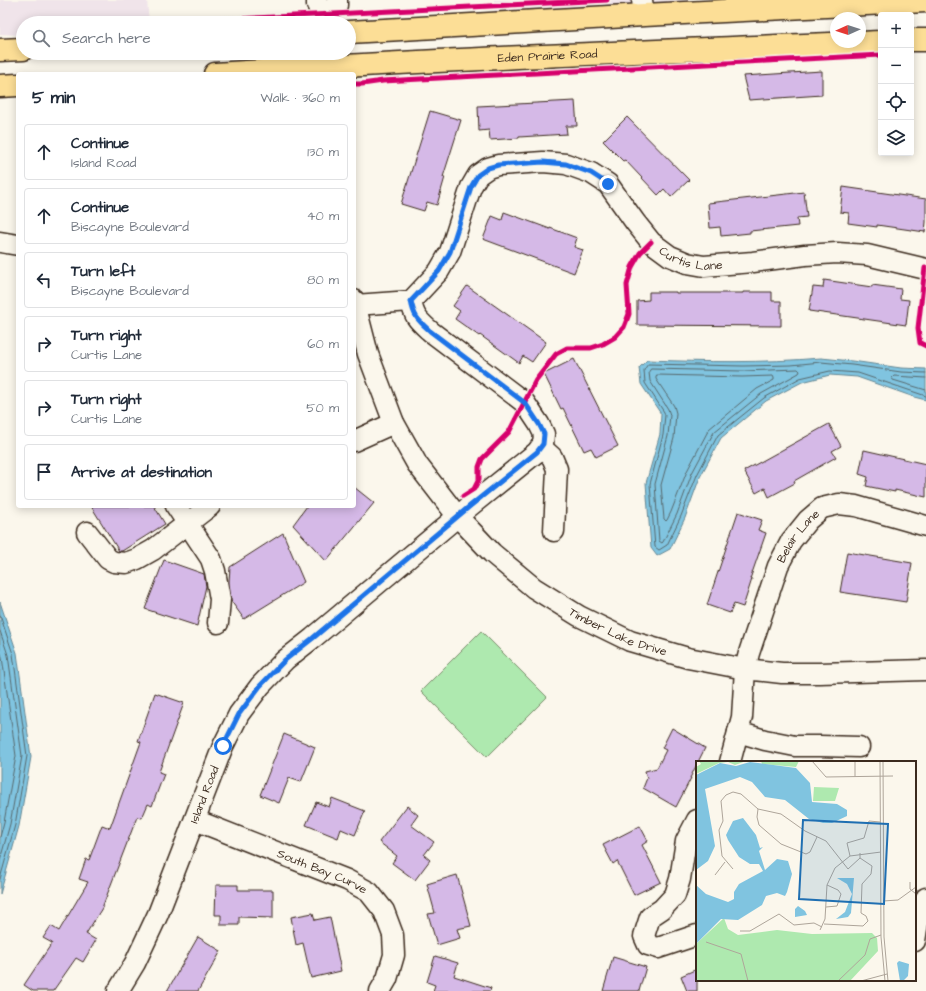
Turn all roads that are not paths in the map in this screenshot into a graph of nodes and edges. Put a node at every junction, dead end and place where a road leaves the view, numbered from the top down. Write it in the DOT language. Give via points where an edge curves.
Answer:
graph roads {
  1 [pos="926,1"];
  2 [pos="889,6"];
  3 [pos="643,7"];
  4 [pos="356,31"];
  5 [pos="914,40"];
  6 [pos="926,40"];
  7 [pos="878,42"];
  8 [pos="16,49"];
  9 [pos="0,50"];
  10 [pos="325,65"];
  11 [pos="239,72"];
  12 [pos="16,85"];
  13 [pos="0,86"];
  14 [pos="0,242"];
  15 [pos="16,244"];
  16 [pos="926,269"];
  17 [pos="411,301"];
  18 [pos="356,303"];
  19 [pos="356,307"];
  20 [pos="394,423"];
  21 [pos="356,440"];
  22 [pos="540,447"];
  23 [pos="177,508"];
  24 [pos="207,508"];
  25 [pos="458,517"];
  26 [pos="187,523"];
  27 [pos="926,526"];
  28 [pos="554,531"];
  29 [pos="87,532"];
  30 [pos="218,623"];
  31 [pos="745,669"];
  32 [pos="926,670"];
  33 [pos="738,732"];
  34 [pos="859,747"];
  35 [pos="730,761"];
  36 [pos="195,820"];
  37 [pos="696,822"];
  38 [pos="926,898"];
  39 [pos="696,935"];
  40 [pos="916,935"];
  41 [pos="118,991"];
  42 [pos="380,991"];
  1 -- 2 [label="main road"];
  2 -- 3 [label="main road"];
  3 -- 4 [label="main road"];
  5 -- 6 [label="main road"];
  7 -- 10 [label="main road, Eden Prairie Road"];
  8 -- 9 [label="main road"];
  10 -- 11 [label="main road, Eden Prairie Road"];
  12 -- 13 [label="main road"];
  14 -- 15 [label="street"];
  16 -- 17 [label="street, Curtis Lane" via="867,255 837,253 704,266 686,263 670,256 651,242 608,184 591,173 566,164 543,162 498,165 478,175 471,187 450,252 439,271"];
  17 -- 18 [label="street"];
  17 -- 22 [label="street" via="418,320 430,331 525,403 544,434"];
  19 -- 20 [label="street, Timber Lake Drive" via="368,354"];
  20 -- 21 [label="street"];
  20 -- 25 [label="street, Timber Lake Drive" via="418,464"];
  22 -- 25 [label="street, Island Road"];
  22 -- 28 [label="street" via="552,457 557,469"];
  23 -- 26 [label="street"];
  24 -- 26 [label="street"];
  25 -- 31 [label="street, Timber Lake Drive" via="492,553 534,588 579,616 630,641 688,658"];
  25 -- 36 [label="street, Island Road" via="285,660 260,686 239,714 223,746"];
  26 -- 29 [label="street" via="153,550 126,564 108,559"];
  26 -- 30 [label="street" via="211,559 215,571 220,599"];
  27 -- 31 [label="street, Belair Lane" via="856,506 839,504 822,508 791,541 778,566"];
  31 -- 32 [label="street, Timber Lake Drive" via="782,673"];
  31 -- 33 [label="street, Belair Lane" via="742,717"];
  33 -- 34 [label="street" via="795,746"];
  33 -- 35 [label="street, Belair Lane"];
  36 -- 41 [label="street, Island Road" via="158,914 135,963"];
  36 -- 42 [label="street, South Bay Curve" via="347,880 369,892 384,911 393,935 394,955 387,979"];
  37 -- 39 [label="street" via="686,841 675,895 650,917 644,936 648,945 658,948"];
  38 -- 40 [label="street" via="919,916"];
}
